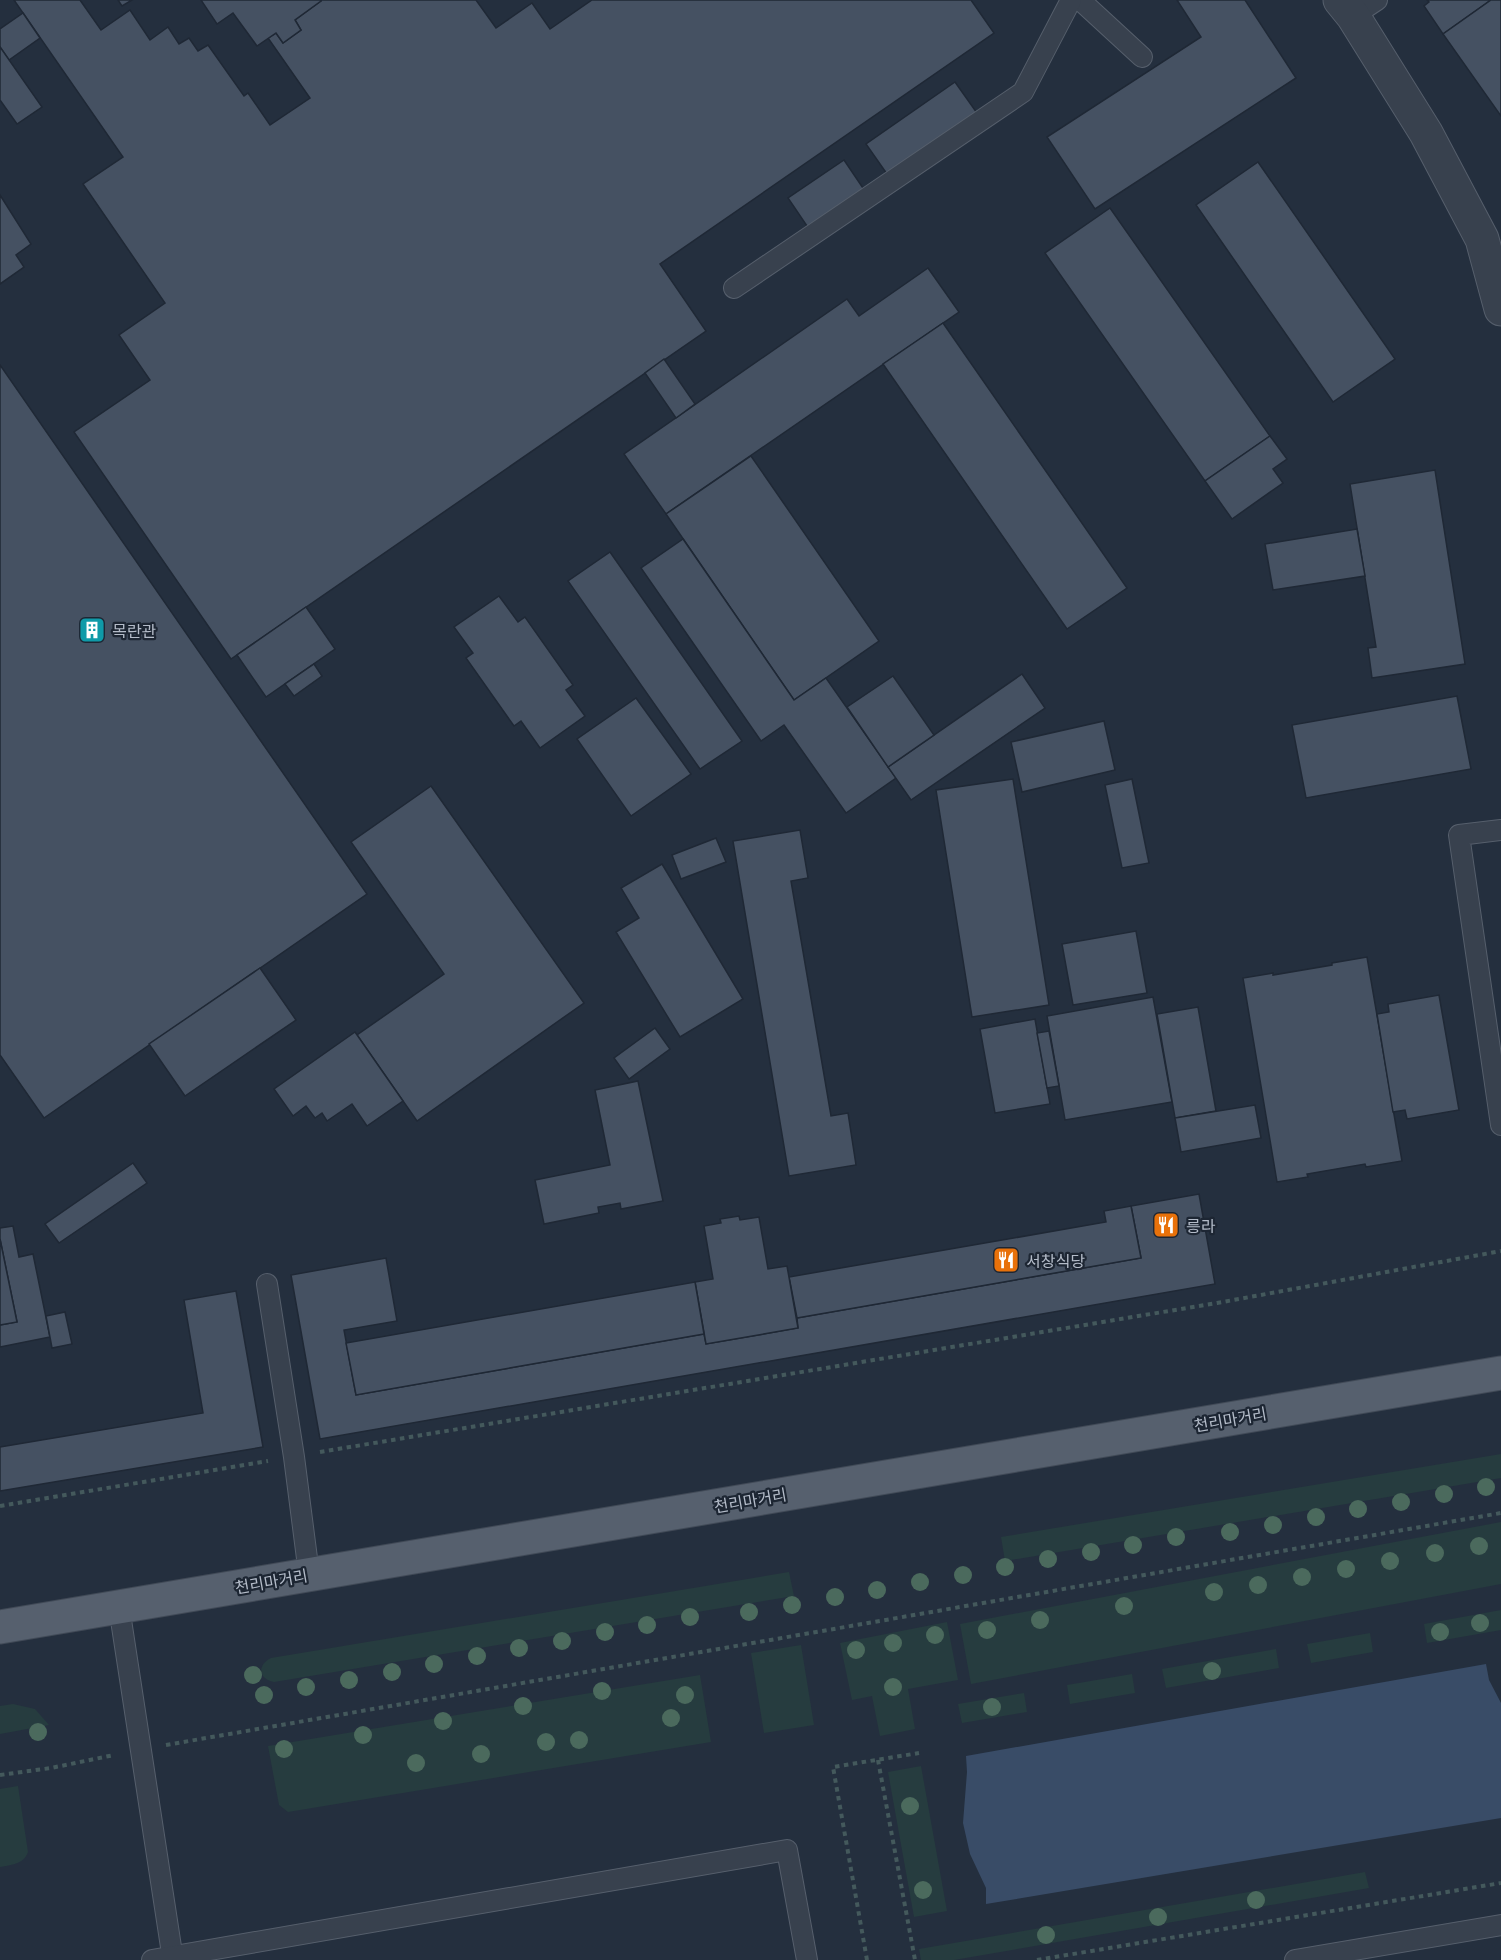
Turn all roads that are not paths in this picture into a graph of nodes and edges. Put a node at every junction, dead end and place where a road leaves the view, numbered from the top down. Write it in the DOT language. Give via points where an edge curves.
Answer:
graph roads {
  1 [pos="1071,0"];
  2 [pos="1080,0"];
  3 [pos="1357,5"];
  4 [pos="1142,57"];
  5 [pos="735,288"];
  6 [pos="1501,309"];
  7 [pos="1501,830"];
  8 [pos="1501,1125"];
  9 [pos="267,1284"];
  10 [pos="1501,1372"];
  11 [pos="309,1575"];
  12 [pos="119,1607"];
  13 [pos="0,1627"];
  14 [pos="1501,1925"];
  15 [pos="173,1958"];
  16 [pos="152,1960"];
  17 [pos="807,1960"];
  18 [pos="1295,1960"];
  1 -- 5 [label="lane" via="1023,92"];
  2 -- 4 [label="lane"];
  3 -- 6 [label="street" via="1482,239"];
  7 -- 8 [label="lane" via="1459,836"];
  9 -- 11 [label="lane"];
  10 -- 11 [label="main road, 천리마거리"];
  11 -- 12 [label="main road, 천리마거리"];
  12 -- 13 [label="main road, 천리마거리"];
  12 -- 15 [label="lane"];
  14 -- 18 [label="lane"];
  15 -- 16 [label="lane"];
  15 -- 17 [label="lane" via="787,1850"];
}
